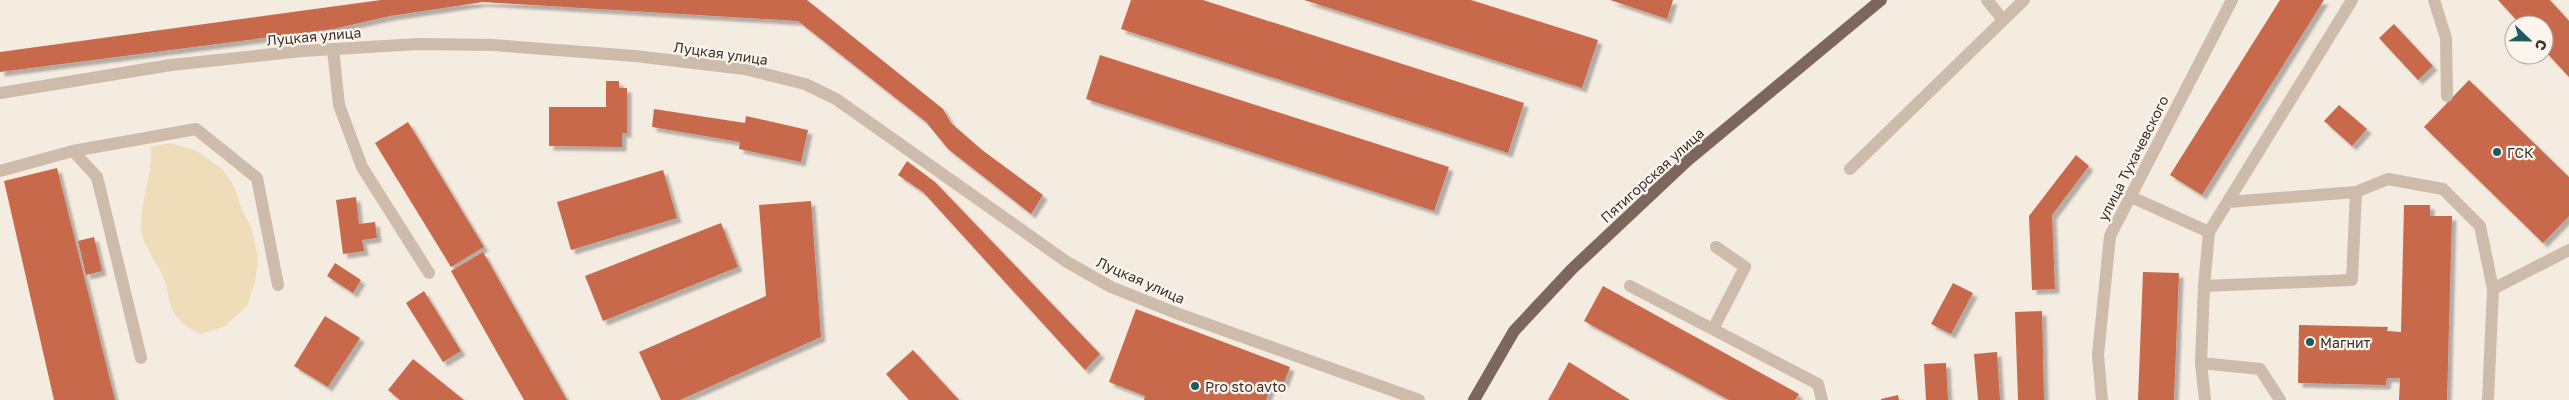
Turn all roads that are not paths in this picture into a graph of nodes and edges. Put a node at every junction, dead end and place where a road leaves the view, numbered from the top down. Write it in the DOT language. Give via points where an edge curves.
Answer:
graph roads {
  1 [pos="1881,0"];
  2 [pos="1987,0"];
  3 [pos="2024,0"];
  4 [pos="2232,0"];
  5 [pos="2352,0"];
  6 [pos="2434,0"];
  7 [pos="2004,20"];
  8 [pos="333,49"];
  9 [pos="0,93"];
  10 [pos="2446,96"];
  11 [pos="73,151"];
  12 [pos="1850,169"];
  13 [pos="0,171"];
  14 [pos="2356,192"];
  15 [pos="2129,196"];
  16 [pos="2228,202"];
  17 [pos="2209,232"];
  18 [pos="1716,247"];
  19 [pos="2569,250"];
  20 [pos="429,273"];
  21 [pos="278,286"];
  22 [pos="1630,286"];
  23 [pos="2204,286"];
  24 [pos="2493,289"];
  25 [pos="1713,329"];
  26 [pos="141,358"];
  27 [pos="2201,363"];
  28 [pos="1419,400"];
  29 [pos="1474,400"];
  30 [pos="1822,400"];
  31 [pos="2102,400"];
  32 [pos="2204,400"];
  33 [pos="2280,400"];
  34 [pos="2488,400"];
  1 -- 29 [label="main road, Пятигорская улица" via="1687,161 1572,269 1514,332"];
  2 -- 7 [label="street"];
  3 -- 7 [label="street"];
  4 -- 15 [label="street, улица Тухачевского"];
  5 -- 16 [label="street"];
  6 -- 10 [label="street" via="2446,38"];
  7 -- 12 [label="street"];
  8 -- 9 [label="street, Луцкая улица" via="171,65"];
  8 -- 20 [label="street" via="339,105 362,167"];
  8 -- 28 [label="street, Луцкая улица" via="418,44 493,45 635,56 745,69 805,84 836,99 1067,262 1111,287"];
  11 -- 13 [label="street"];
  11 -- 21 [label="street" via="196,128 257,178"];
  11 -- 26 [label="street" via="97,177"];
  14 -- 16 [label="street"];
  14 -- 23 [label="street" via="2352,280"];
  14 -- 24 [label="street" via="2388,179 2443,189 2480,226"];
  15 -- 17 [label="street"];
  15 -- 31 [label="street, улица Тухачевского" via="2110,236 2098,355"];
  16 -- 17 [label="street"];
  17 -- 23 [label="street"];
  18 -- 25 [label="street" via="1745,266"];
  19 -- 24 [label="street"];
  22 -- 25 [label="street"];
  23 -- 27 [label="street"];
  24 -- 34 [label="street"];
  25 -- 30 [label="street" via="1818,384"];
  27 -- 32 [label="street"];
  27 -- 33 [label="street" via="2260,369"];
}
